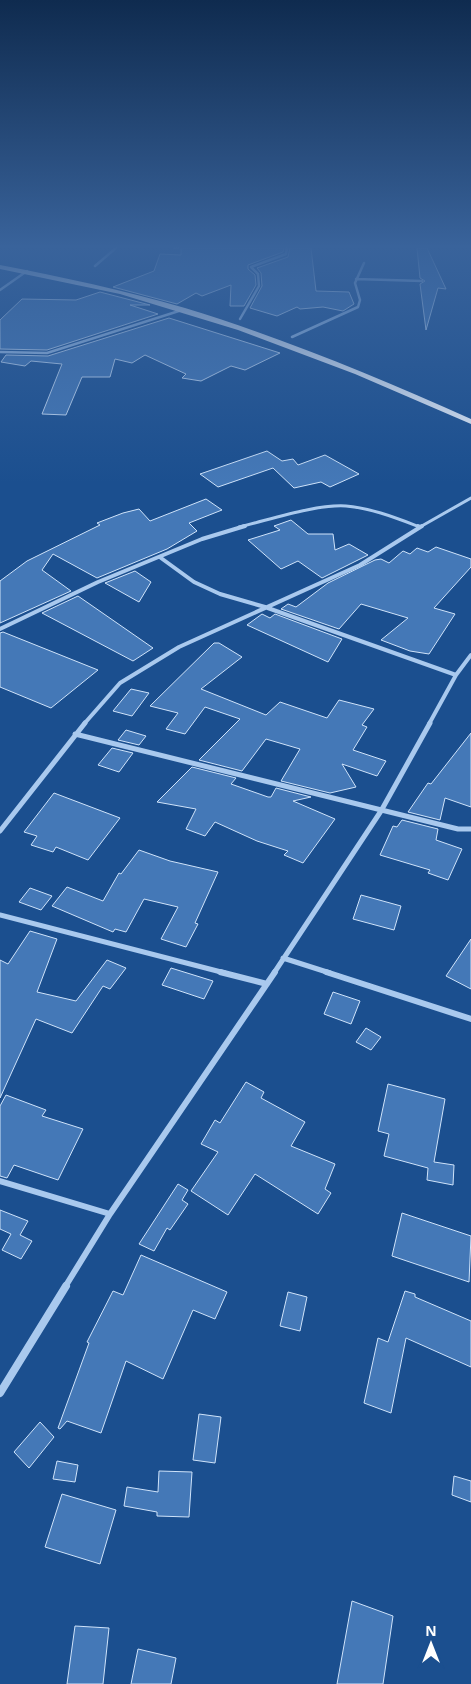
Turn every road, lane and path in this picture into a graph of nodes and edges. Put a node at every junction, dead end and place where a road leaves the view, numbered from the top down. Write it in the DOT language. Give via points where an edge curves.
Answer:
graph roads {
  1 [pos="130,327"];
  2 [pos="232,327"];
  3 [pos="317,327"];
  4 [pos="293,338"];
  5 [pos="0,352"];
  6 [pos="373,370"];
  7 [pos="457,407"];
  8 [pos="471,422"];
  9 [pos="471,498"];
  10 [pos="420,527"];
  11 [pos="161,558"];
  12 [pos="266,607"];
  13 [pos="0,629"];
  14 [pos="471,655"];
  15 [pos="456,675"];
  16 [pos="75,734"];
  17 [pos="381,811"];
  18 [pos="471,829"];
  19 [pos="0,831"];
  20 [pos="0,914"];
  21 [pos="282,958"];
  22 [pos="267,984"];
  23 [pos="471,1019"];
  24 [pos="0,1181"];
  25 [pos="110,1214"];
  26 [pos="0,1393"];
  1 -- 5 [label="street" via="47,353"];
  2 -- 8 [label="main road" via="314,354"];
  3 -- 4 [label="street"];
  6 -- 7 [label="main road"];
  9 -- 10 [label="street"];
  10 -- 11 [label="street" via="387,514 345,506 318,509 202,538"];
  10 -- 12 [label="street" via="360,565"];
  11 -- 12 [label="street" via="205,588"];
  11 -- 13 [label="street" via="98,582"];
  12 -- 15 [label="street"];
  12 -- 16 [label="street" via="179,647 120,683"];
  14 -- 15 [label="street"];
  15 -- 17 [label="street"];
  16 -- 17 [label="street"];
  16 -- 19 [label="street"];
  17 -- 18 [label="street" via="458,829"];
  17 -- 21 [label="street"];
  20 -- 22 [label="street"];
  21 -- 22 [label="street"];
  21 -- 23 [label="street"];
  22 -- 25 [label="street"];
  24 -- 25 [label="street"];
  25 -- 26 [label="street"];
}
